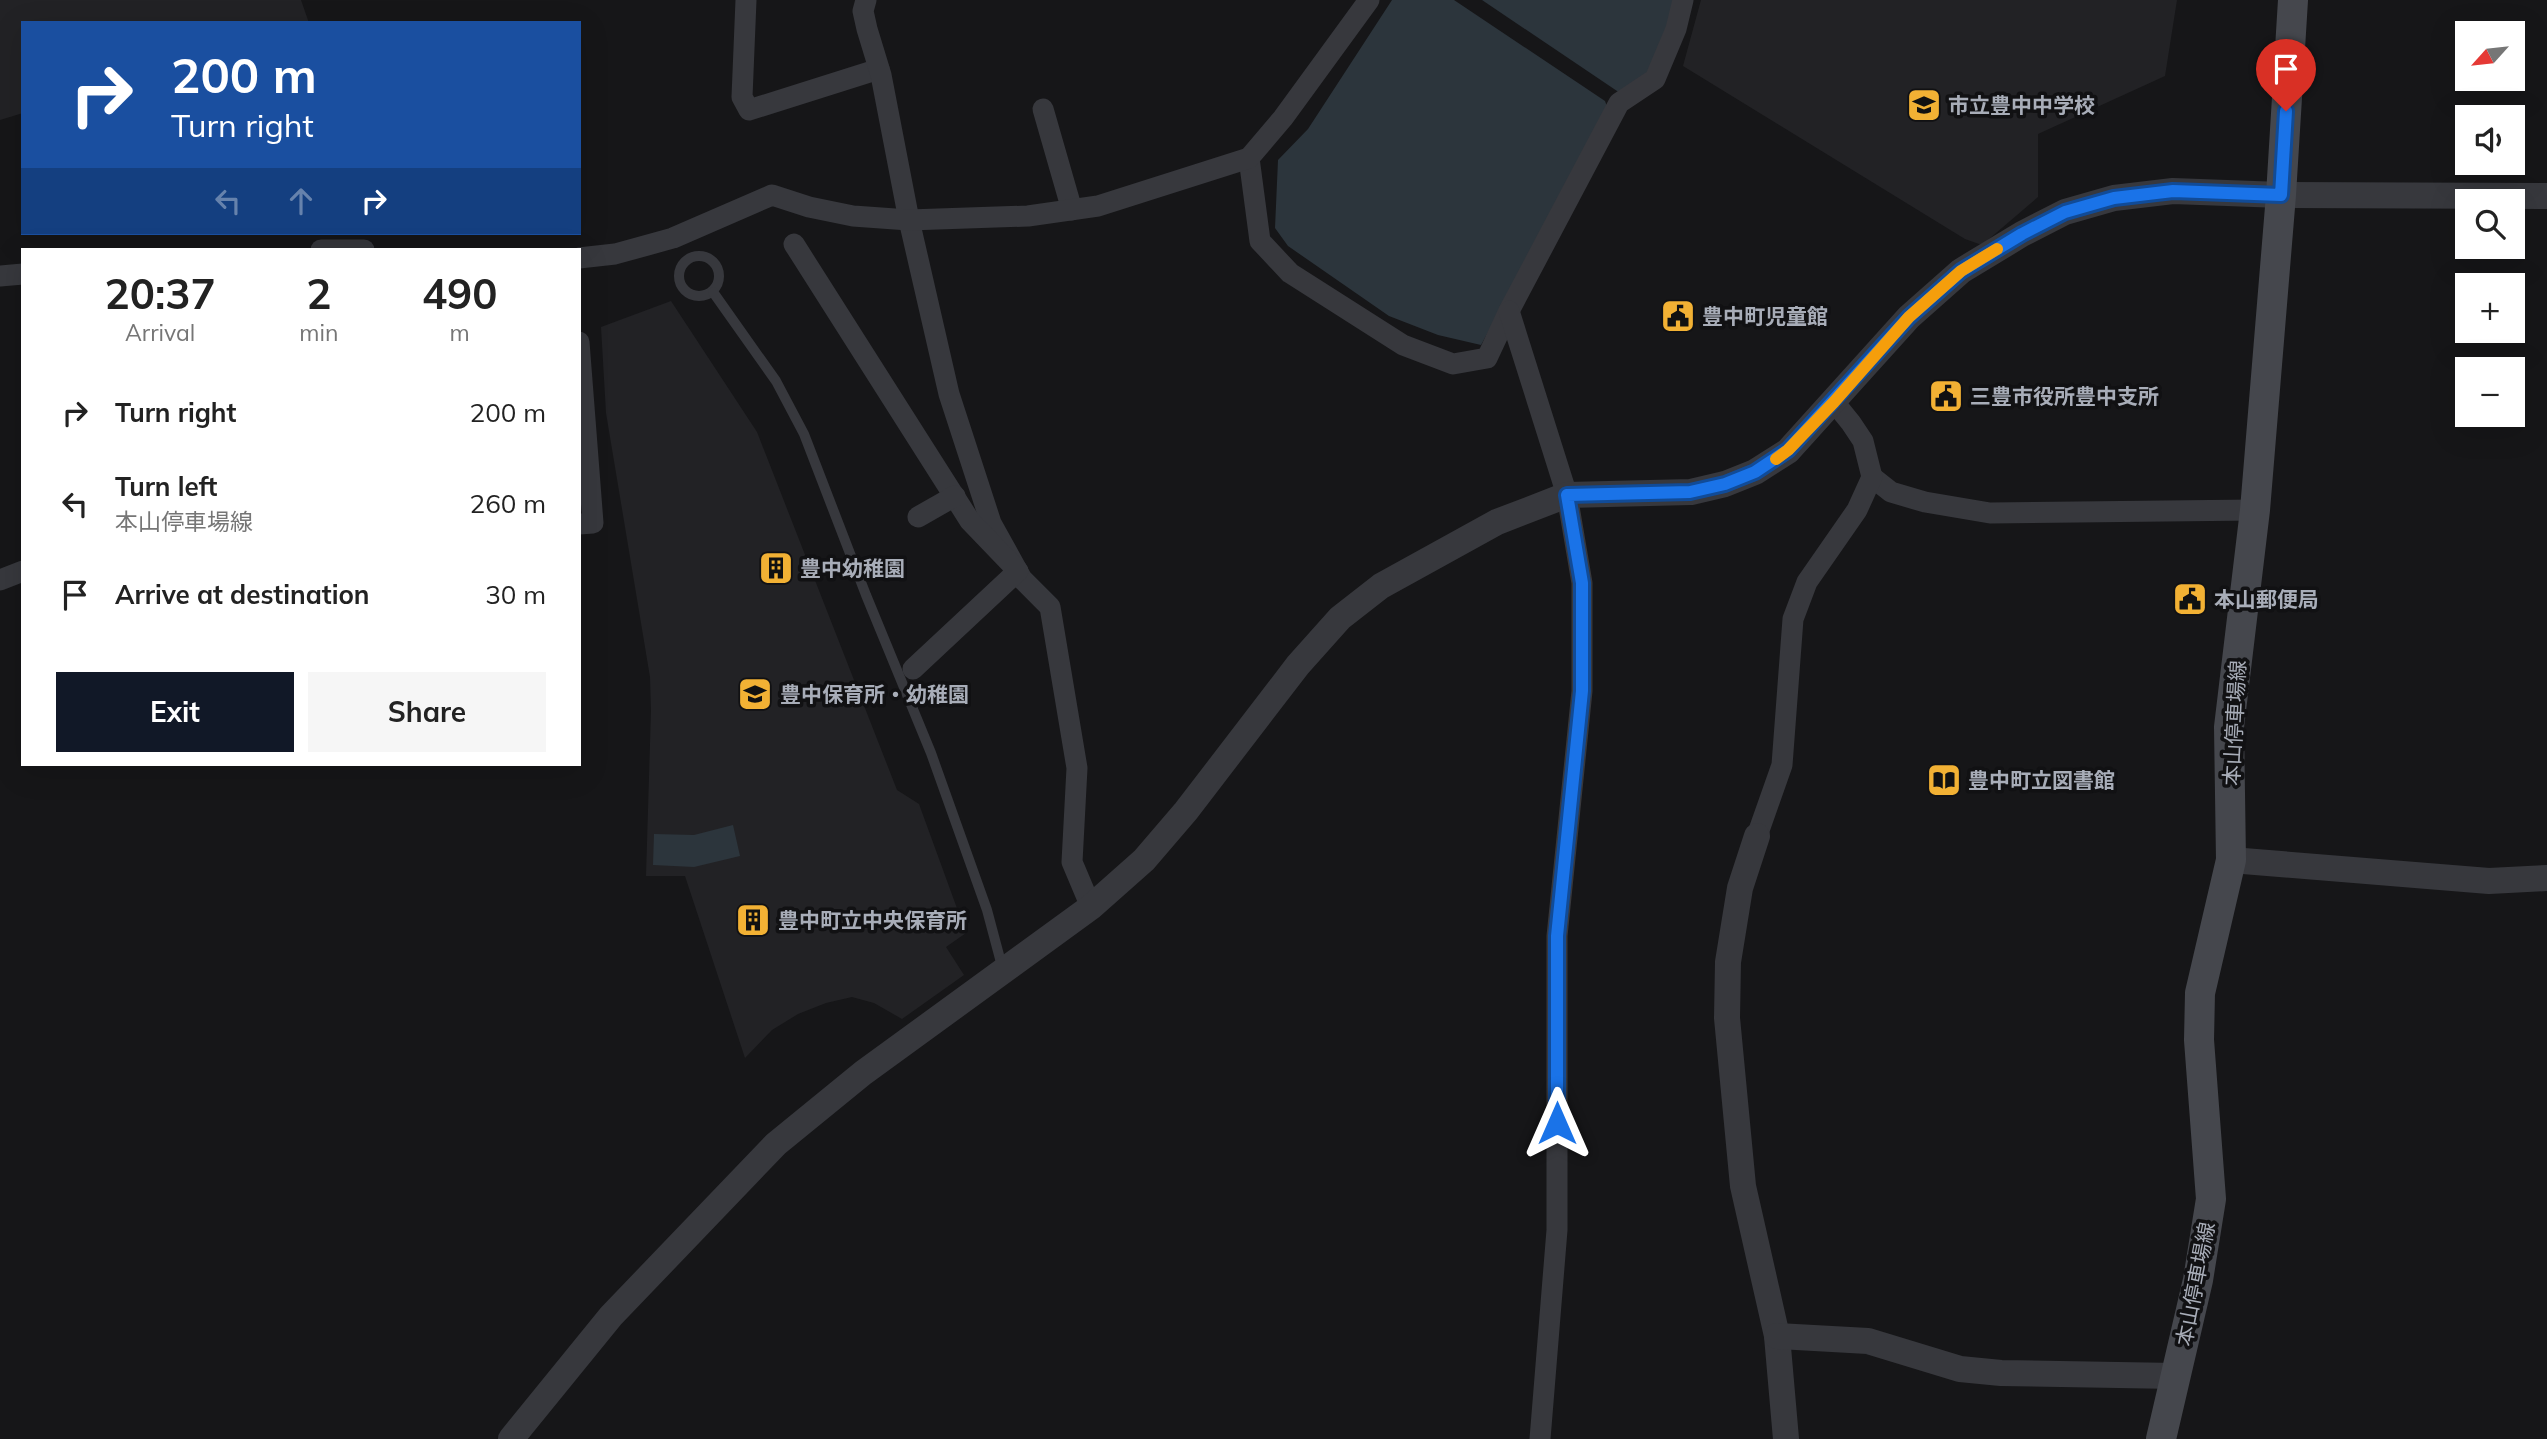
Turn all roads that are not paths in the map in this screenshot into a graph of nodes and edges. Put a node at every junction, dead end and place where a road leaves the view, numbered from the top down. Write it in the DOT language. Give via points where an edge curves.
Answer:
graph roads {
  1 [pos="746,0"];
  2 [pos="866,0"];
  3 [pos="1369,0"];
  4 [pos="1683,0"];
  5 [pos="2293,0"];
  6 [pos="879,69"];
  7 [pos="1043,109"];
  8 [pos="1249,158"];
  9 [pos="2281,195"];
  10 [pos="2547,196"];
  11 [pos="1072,210"];
  12 [pos="908,220"];
  13 [pos="794,244"];
  14 [pos="581,258"];
  15 [pos="21,274"];
  16 [pos="0,276"];
  17 [pos="713,292"];
  18 [pos="1509,311"];
  19 [pos="581,368"];
  20 [pos="1834,402"];
  21 [pos="1872,477"];
  22 [pos="1567,495"];
  23 [pos="955,496"];
  24 [pos="2255,510"];
  25 [pos="918,517"];
  26 [pos="581,524"];
  27 [pos="1018,571"];
  28 [pos="21,572"];
  29 [pos="0,580"];
  30 [pos="913,669"];
  31 [pos="1757,836"];
  32 [pos="2231,860"];
  33 [pos="2547,878"];
  34 [pos="1091,907"];
  35 [pos="1003,972"];
  36 [pos="1777,1336"];
  37 [pos="2176,1376"];
  38 [pos="511,1439"];
  39 [pos="1540,1439"];
  40 [pos="1786,1439"];
  41 [pos="2161,1439"];
  1 -- 6 [label="street" via="742,97 749,110"];
  2 -- 6 [label="street" via="863,11"];
  3 -- 8 [label="street"];
  4 -- 18 [label="street" via="1655,79 1619,103"];
  5 -- 9 [label="main road, 本山停車場線"];
  6 -- 12 [label="street"];
  7 -- 11 [label="street"];
  8 -- 11 [label="street"];
  8 -- 18 [label="street" via="1260,241 1290,273 1403,345 1453,364 1487,358"];
  9 -- 10 [label="street"];
  9 -- 20 [label="street" via="2173,191 2114,198 2065,212 1961,271 1909,317"];
  9 -- 24 [label="main road, 本山停車場線"];
  11 -- 12 [label="street"];
  12 -- 14 [label="street" via="852,216 772,195 673,237 615,254"];
  12 -- 27 [label="street" via="949,394 991,523"];
  13 -- 23 [label="street"];
  15 -- 16 [label="street"];
  17 -- 35 [label="lane" via="776,381 804,434 931,753 987,910"];
  18 -- 22 [label="street"];
  19 -- 26 [label="street" via="593,523"];
  20 -- 21 [label="street" via="1863,441"];
  20 -- 22 [label="street" via="1788,450 1755,472 1725,484 1690,492"];
  21 -- 24 [label="street" via="1891,492 1990,513"];
  21 -- 31 [label="street" via="1857,510 1807,582 1793,619 1782,765"];
  22 -- 34 [label="street" via="1497,522 1381,586 1340,618 1144,860"];
  22 -- 39 [label="street" via="1582,583 1582,691 1557,936 1557,1230"];
  23 -- 25 [label="street"];
  23 -- 27 [label="street" via="970,521"];
  24 -- 32 [label="main road, 本山停車場線" via="2229,727"];
  27 -- 30 [label="street"];
  27 -- 34 [label="street" via="1050,607 1077,768 1072,862"];
  28 -- 29 [label="street"];
  31 -- 36 [label="street" via="1740,888 1728,962 1727,1018 1743,1186"];
  32 -- 33 [label="street" via="2489,881"];
  32 -- 37 [label="main road, 本山停車場線" via="2200,993 2199,1040 2211,1199"];
  34 -- 35 [label="street"];
  35 -- 38 [label="street" via="863,1073 776,1144 611,1316"];
  36 -- 37 [label="street" via="1868,1341 1959,1369"];
  36 -- 40 [label="street"];
  37 -- 41 [label="main road, 本山停車場線"];
}
